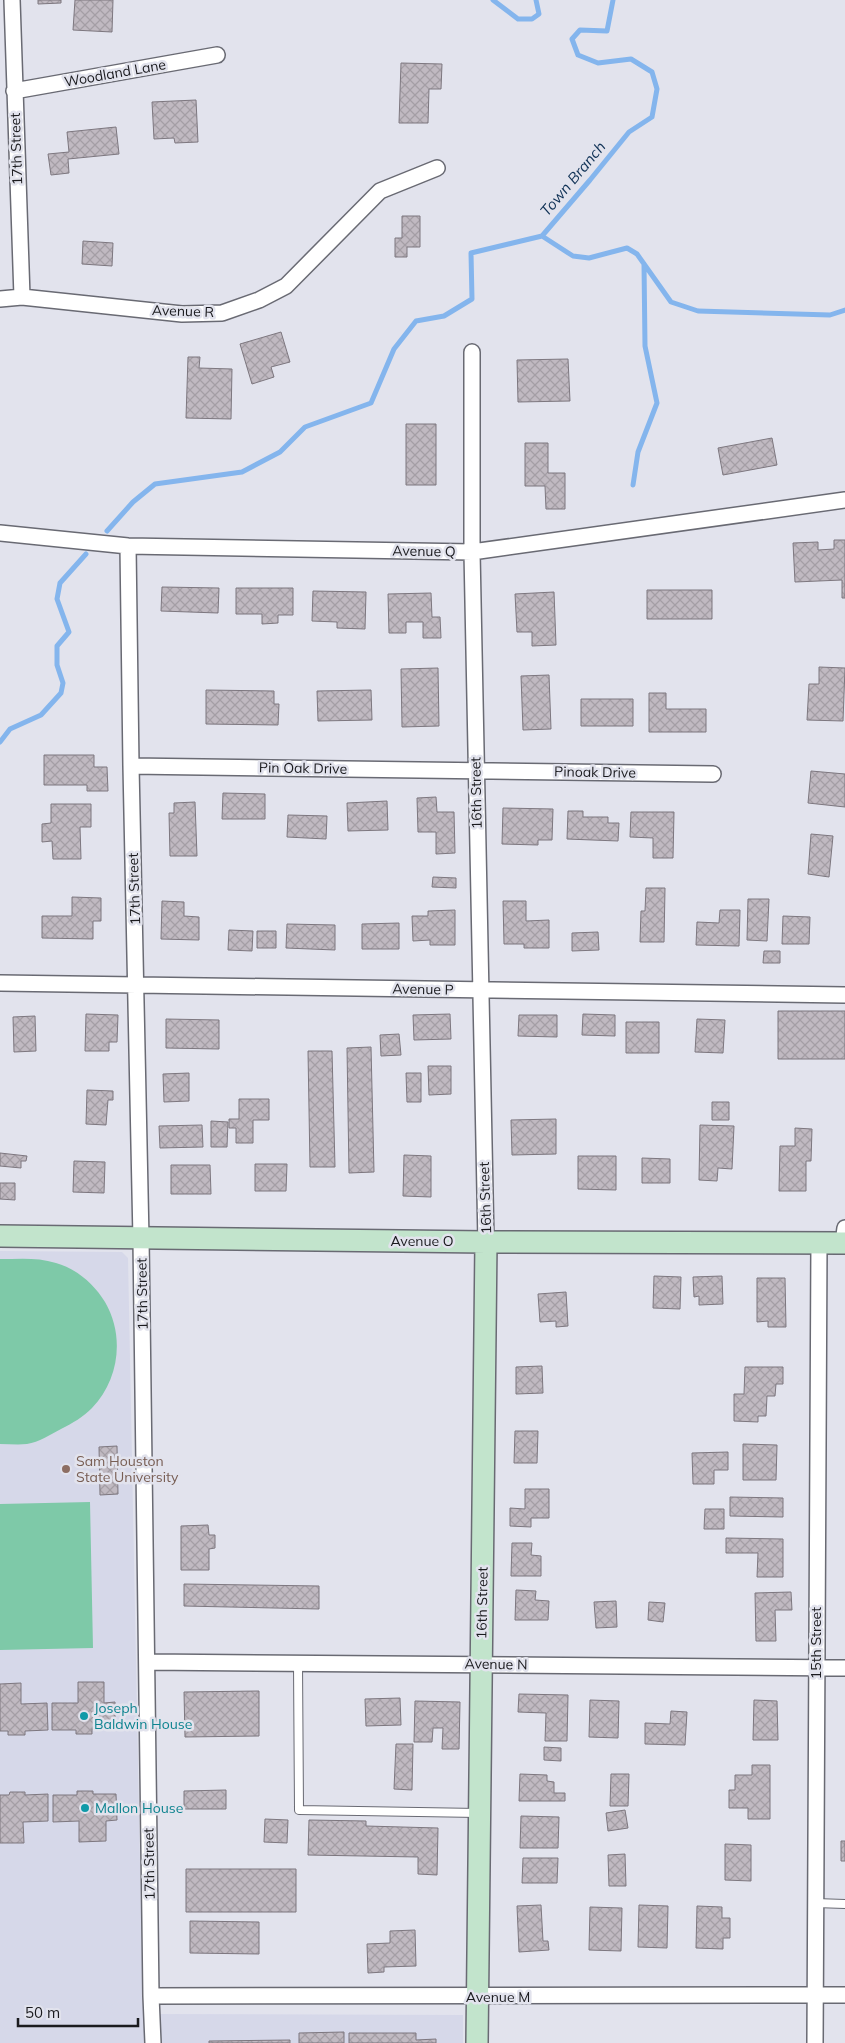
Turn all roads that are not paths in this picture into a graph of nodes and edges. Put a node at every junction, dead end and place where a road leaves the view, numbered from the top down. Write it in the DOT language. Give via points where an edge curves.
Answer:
graph roads {
  1 [pos="12,0"];
  2 [pos="217,55"];
  3 [pos="14,90"];
  4 [pos="437,168"];
  5 [pos="22,298"];
  6 [pos="0,299"];
  7 [pos="472,352"];
  8 [pos="845,500"];
  9 [pos="0,533"];
  10 [pos="128,546"];
  11 [pos="472,552"];
  12 [pos="131,766"];
  13 [pos="476,770"];
  14 [pos="713,774"];
  15 [pos="0,983"];
  16 [pos="136,985"];
  17 [pos="480,990"];
  18 [pos="845,995"];
  19 [pos="0,1236"];
  20 [pos="844,1238"];
  21 [pos="142,1239"];
  22 [pos="486,1242"];
  23 [pos="819,1243"];
  24 [pos="147,1662"];
  25 [pos="298,1663"];
  26 [pos="481,1664"];
  27 [pos="816,1668"];
  28 [pos="845,1668"];
  29 [pos="480,1813"];
  30 [pos="815,1903"];
  31 [pos="845,1904"];
  32 [pos="815,1995"];
  33 [pos="845,1995"];
  34 [pos="151,1996"];
  35 [pos="477,1997"];
  36 [pos="153,2043"];
  37 [pos="477,2043"];
  38 [pos="815,2043"];
  1 -- 3 [label="street, 17th Street"];
  2 -- 3 [label="street, Woodland Lane"];
  3 -- 5 [label="street, 17th Street"];
  4 -- 5 [label="street, Avenue R" via="380,191 286,286 222,313 182,314"];
  5 -- 6 [label="street, Avenue R"];
  7 -- 11 [label="street, 16th Street"];
  8 -- 11 [label="street, Avenue Q"];
  9 -- 10 [label="street, Avenue Q"];
  10 -- 11 [label="street, Avenue Q"];
  10 -- 12 [label="street, 17th Street"];
  11 -- 13 [label="street, 16th Street"];
  12 -- 13 [label="street, Pin Oak Drive"];
  12 -- 16 [label="street, 17th Street"];
  13 -- 14 [label="street, Pinoak Drive"];
  13 -- 17 [label="street, 16th Street"];
  15 -- 16 [label="street, Avenue P"];
  16 -- 17 [label="street, Avenue P"];
  16 -- 21 [label="street, 17th Street"];
  17 -- 18 [label="street, Avenue P"];
  17 -- 22 [label="street, 16th Street"];
  19 -- 21 [label="street, Avenue O"];
  20 -- 23 [label="street, Avenue O"];
  21 -- 22 [label="street, Avenue O"];
  21 -- 24 [label="street, 17th Street"];
  22 -- 23 [label="street, Avenue O"];
  22 -- 26 [label="street, 16th Street"];
  23 -- 27 [label="street, 15th Street"];
  24 -- 25 [label="street, Avenue N"];
  24 -- 34 [label="street, 17th Street"];
  25 -- 26 [label="street, Avenue N"];
  25 -- 29 [label="lane" via="299,1810"];
  26 -- 27 [label="street, Avenue N"];
  26 -- 29 [label="street, 16th Street"];
  27 -- 28 [label="street, Avenue N"];
  27 -- 30 [label="street, 15th Street"];
  29 -- 35 [label="street, 16th Street"];
  30 -- 31 [label="lane"];
  30 -- 32 [label="street, 15th Street"];
  32 -- 33 [label="street, Avenue M"];
  32 -- 35 [label="street, Avenue M"];
  32 -- 38 [label="street, 15th Street"];
  34 -- 35 [label="street, Avenue M"];
  34 -- 36 [label="street, 17th Street"];
  35 -- 37 [label="street, 16th Street"];
}
